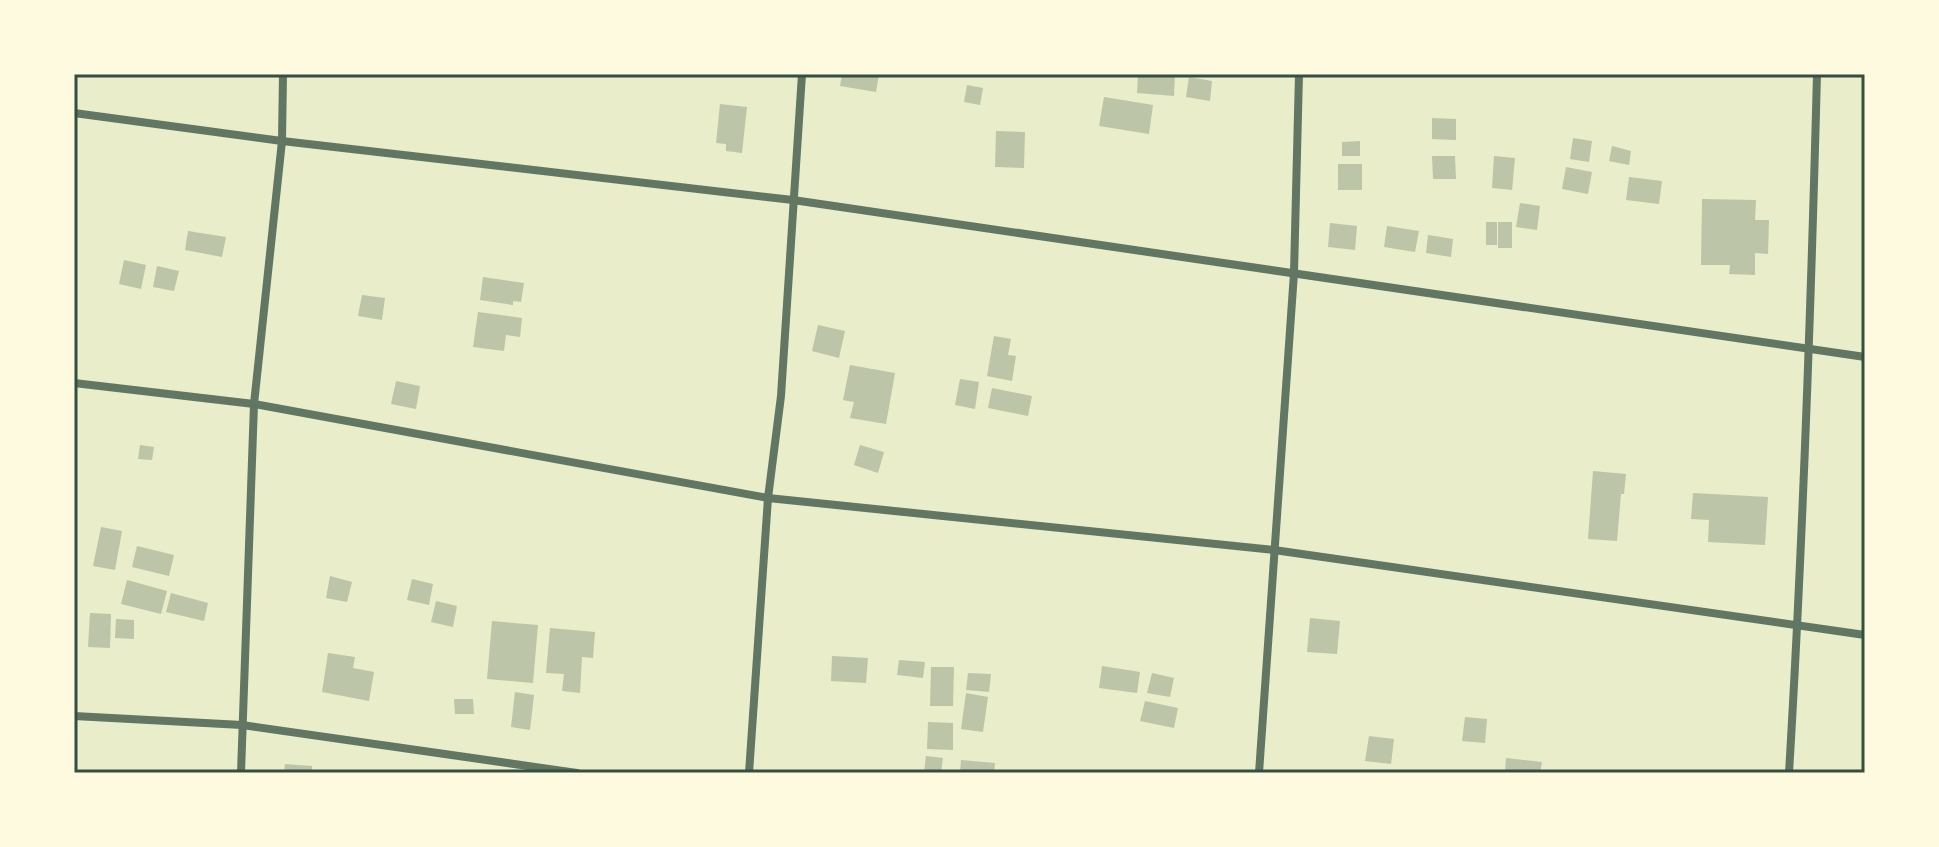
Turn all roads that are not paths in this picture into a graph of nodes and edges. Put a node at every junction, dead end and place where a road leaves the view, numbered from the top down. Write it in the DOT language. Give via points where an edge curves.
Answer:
graph roads {
  1 [pos="283,74"];
  2 [pos="802,74"];
  3 [pos="1299,74"];
  4 [pos="1817,74"];
  5 [pos="74,113"];
  6 [pos="282,141"];
  7 [pos="793,200"];
  8 [pos="1294,273"];
  9 [pos="1810,348"];
  10 [pos="1865,357"];
  11 [pos="74,383"];
  12 [pos="254,404"];
  13 [pos="768,498"];
  14 [pos="1274,550"];
  15 [pos="1798,626"];
  16 [pos="1865,635"];
  17 [pos="74,716"];
  18 [pos="242,725"];
  19 [pos="241,773"];
  20 [pos="577,773"];
  21 [pos="749,773"];
  22 [pos="1259,773"];
  23 [pos="1789,773"];
  1 -- 6 [label="street"];
  2 -- 7 [label="street"];
  3 -- 8 [label="street"];
  4 -- 9 [label="street"];
  5 -- 6 [label="street"];
  6 -- 7 [label="street"];
  6 -- 12 [label="street"];
  7 -- 8 [label="street"];
  7 -- 13 [label="street" via="781,396"];
  8 -- 9 [label="street"];
  8 -- 14 [label="street"];
  9 -- 10 [label="street"];
  9 -- 15 [label="street"];
  11 -- 12 [label="street"];
  12 -- 13 [label="street"];
  12 -- 18 [label="street"];
  13 -- 14 [label="street"];
  13 -- 21 [label="street"];
  14 -- 15 [label="street"];
  14 -- 22 [label="street"];
  15 -- 16 [label="street"];
  15 -- 23 [label="street"];
  17 -- 18 [label="street"];
  18 -- 19 [label="street"];
  18 -- 20 [label="street"];
}
